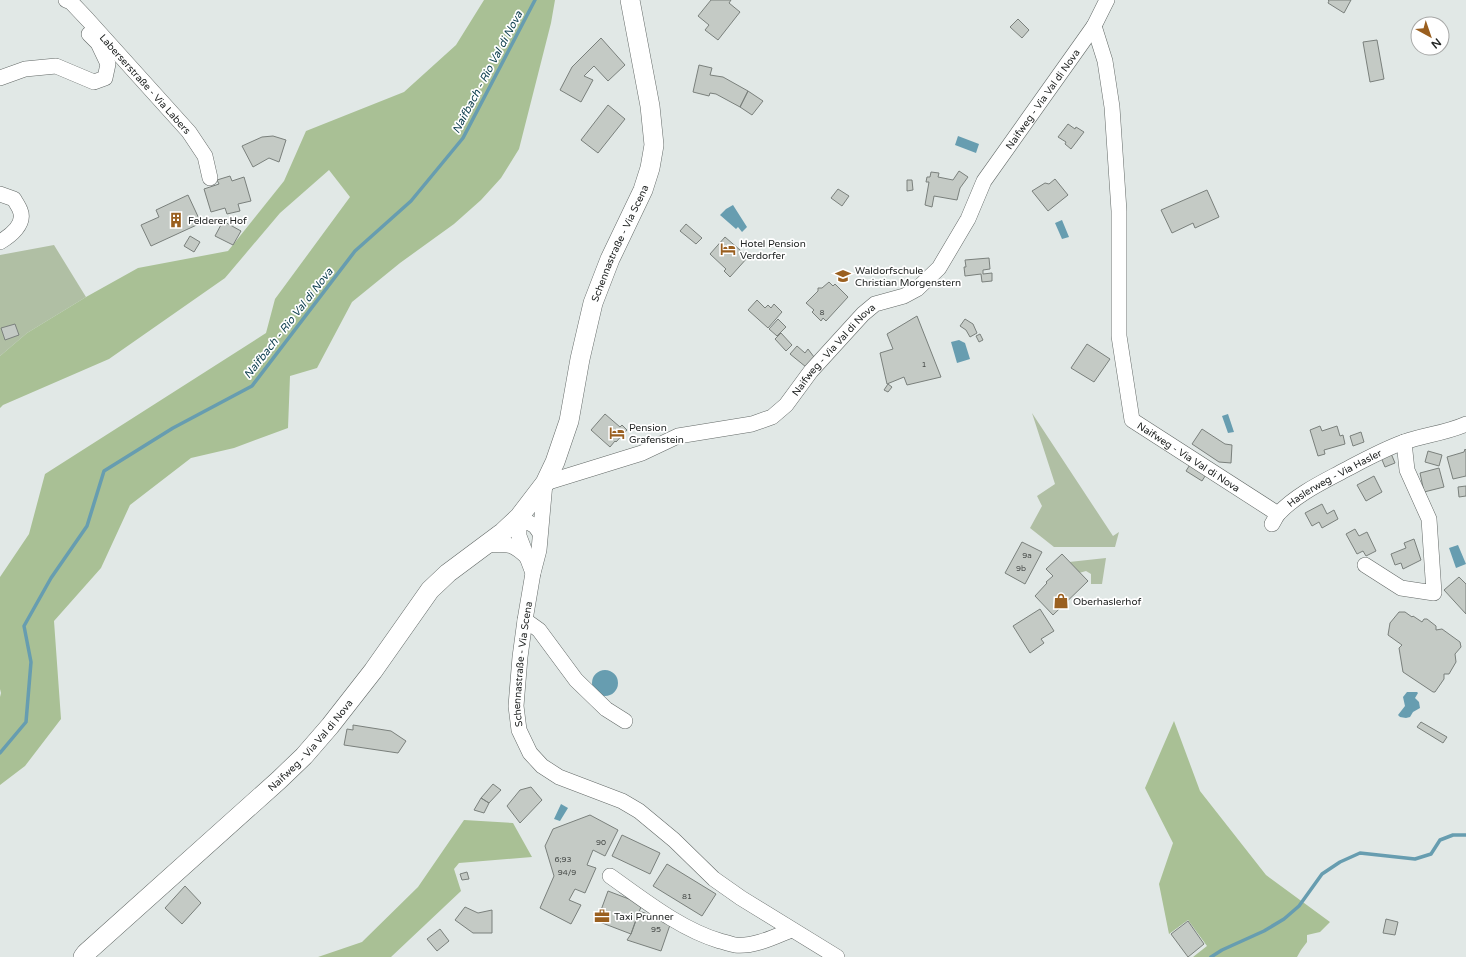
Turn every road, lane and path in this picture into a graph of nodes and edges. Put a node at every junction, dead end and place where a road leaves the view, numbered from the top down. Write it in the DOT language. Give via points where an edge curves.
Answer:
graph roads {
  1 [pos="56,0"];
  2 [pos="66,0"];
  3 [pos="630,0"];
  4 [pos="1107,0"];
  5 [pos="1094,26"];
  6 [pos="0,78"];
  7 [pos="210,178"];
  8 [pos="0,194"];
  9 [pos="0,242"];
  10 [pos="1466,424"];
  11 [pos="1404,442"];
  12 [pos="546,483"];
  13 [pos="519,517"];
  14 [pos="1275,519"];
  15 [pos="540,533"];
  16 [pos="486,545"];
  17 [pos="531,566"];
  18 [pos="1365,566"];
  19 [pos="525,620"];
  20 [pos="625,721"];
  21 [pos="610,876"];
  22 [pos="791,930"];
  23 [pos="83,957"];
  24 [pos="837,957"];
  1 -- 6 [label="street, Laberserstraße - Via Labers" via="98,43 108,64 105,78 94,82 56,66 25,69"];
  2 -- 7 [label="street, Laberserstraße - Via Labers" via="88,20 189,132 205,156"];
  3 -- 12 [label="main road, Schennastraße - Via Scena" via="650,106 653,153 643,190 610,259 593,303 569,421"];
  4 -- 5 [label="street, Naifweg - Via Val di Nova"];
  5 -- 12 [label="street, Naifweg - Via Val di Nova" via="984,181 968,219 939,268 918,288 904,296 875,304 863,314 811,371 786,405 772,417 752,424 678,436 642,453"];
  5 -- 14 [label="street, Naifweg - Via Val di Nova" via="1105,61 1112,107 1119,212 1119,336 1132,420"];
  8 -- 9 [label="street" via="14,199 21,212 19,226"];
  10 -- 11 [label="street, Haslerweg - Via Hasler"];
  11 -- 14 [label="street, Haslerweg - Via Hasler" via="1321,482 1299,497"];
  11 -- 18 [label="street" via="1407,470 1429,519 1434,593 1401,588"];
  12 -- 13 [label="main road, Schennastraße - Via Scena"];
  12 -- 15 [label="street, Schennastraße - Via Scena"];
  13 -- 15 [label="street" via="535,526"];
  13 -- 16 [label="main road, Naifweg - Via Val di Nova"];
  13 -- 17 [label="street" via="519,536"];
  15 -- 17 [label="street, Schennastraße - Via Scena" via="540,550"];
  16 -- 17 [label="street" via="504,544 517,547"];
  16 -- 23 [label="main road, Naifweg - Via Val di Nova" via="430,590 373,671 304,756"];
  17 -- 19 [label="street, Schennastraße - Via Scena"];
  19 -- 20 [label="street" via="539,630 576,680 606,709"];
  19 -- 22 [label="street, Schennastraße - Via Scena" via="516,706 519,730 530,753 542,766 558,777 622,800 639,811 674,840 714,879"];
  21 -- 22 [label="street" via="678,922 711,938 735,945 750,944"];
  22 -- 24 [label="street, Schennastraße - Via Scena"];
}
